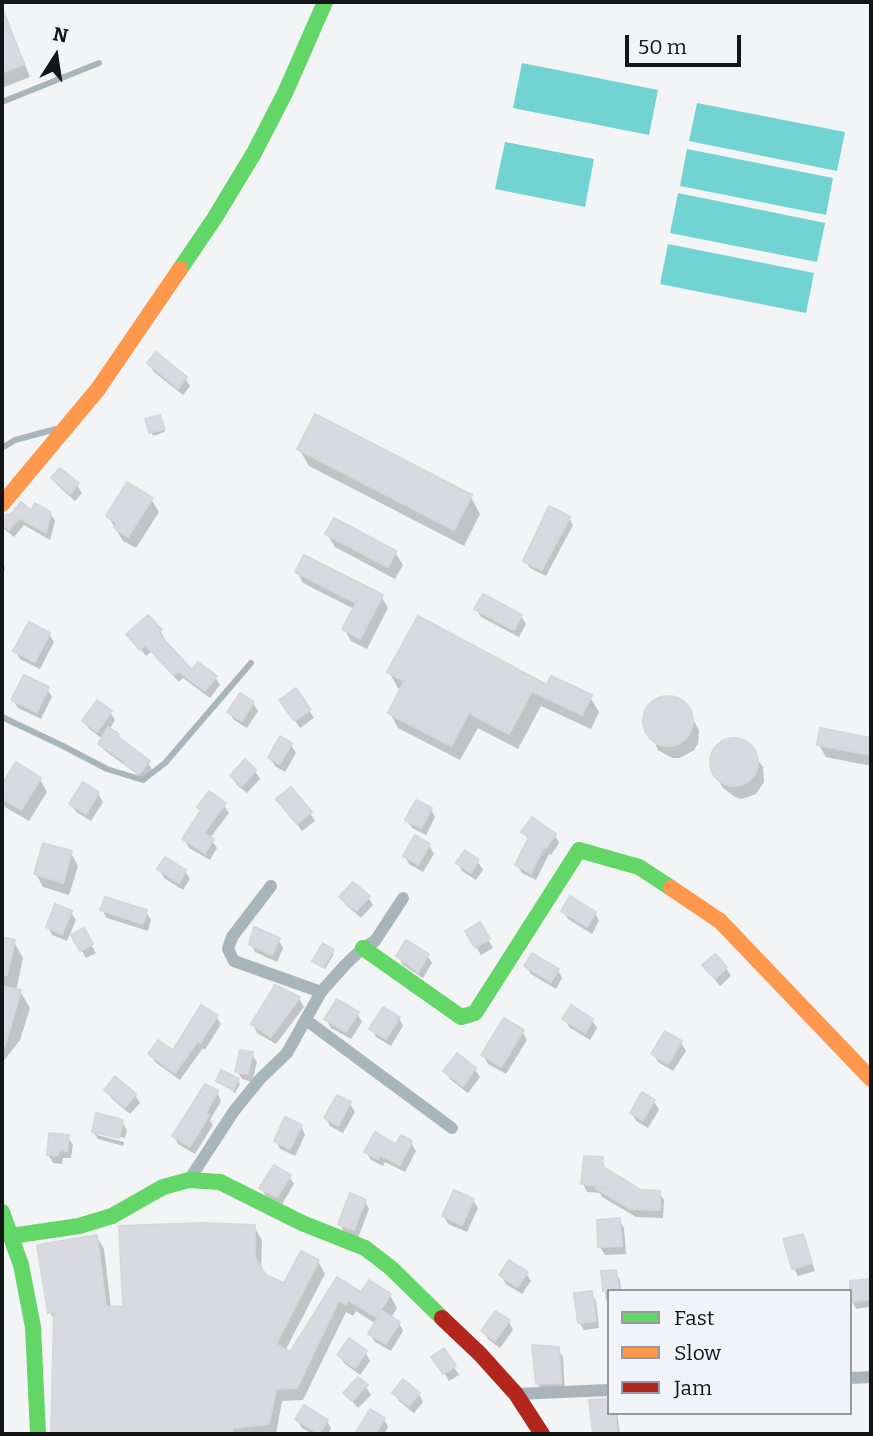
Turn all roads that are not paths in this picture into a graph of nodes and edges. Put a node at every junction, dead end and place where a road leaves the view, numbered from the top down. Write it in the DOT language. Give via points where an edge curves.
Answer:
graph roads {
  1 [pos="325,2"];
  2 [pos="99,63"];
  3 [pos="2,102"];
  4 [pos="69,426"];
  5 [pos="2,448"];
  6 [pos="2,505"];
  7 [pos="251,663"];
  8 [pos="2,718"];
  9 [pos="271,886"];
  10 [pos="403,898"];
  11 [pos="363,947"];
  12 [pos="321,992"];
  13 [pos="306,1020"];
  14 [pos="871,1079"];
  15 [pos="452,1128"];
  16 [pos="189,1181"];
  17 [pos="2,1213"];
  18 [pos="10,1236"];
  19 [pos="871,1377"];
  20 [pos="852,1378"];
  21 [pos="607,1390"];
  22 [pos="516,1394"];
  23 [pos="38,1434"];
  24 [pos="542,1434"];
  1 -- 4 [label="street" via="254,153 159,302"];
  2 -- 3 [label="lane"];
  4 -- 5 [label="lane" via="15,440"];
  4 -- 6 [label="street"];
  7 -- 8 [label="lane" via="165,763 143,780 107,769"];
  9 -- 12 [label="street" via="228,949 234,961"];
  10 -- 11 [label="street" via="375,941"];
  11 -- 12 [label="street"];
  11 -- 14 [label="street" via="461,1017 475,1013 579,850 639,867 720,921"];
  12 -- 13 [label="street"];
  13 -- 15 [label="street"];
  13 -- 16 [label="street" via="287,1054 234,1111"];
  16 -- 18 [label="street" via="163,1187 112,1216"];
  16 -- 22 [label="street" via="220,1182 365,1248 446,1321"];
  17 -- 18 [label="street"];
  18 -- 23 [label="street" via="21,1265 33,1328"];
  19 -- 20 [label="street"];
  21 -- 22 [label="street"];
  22 -- 24 [label="street"];
}
